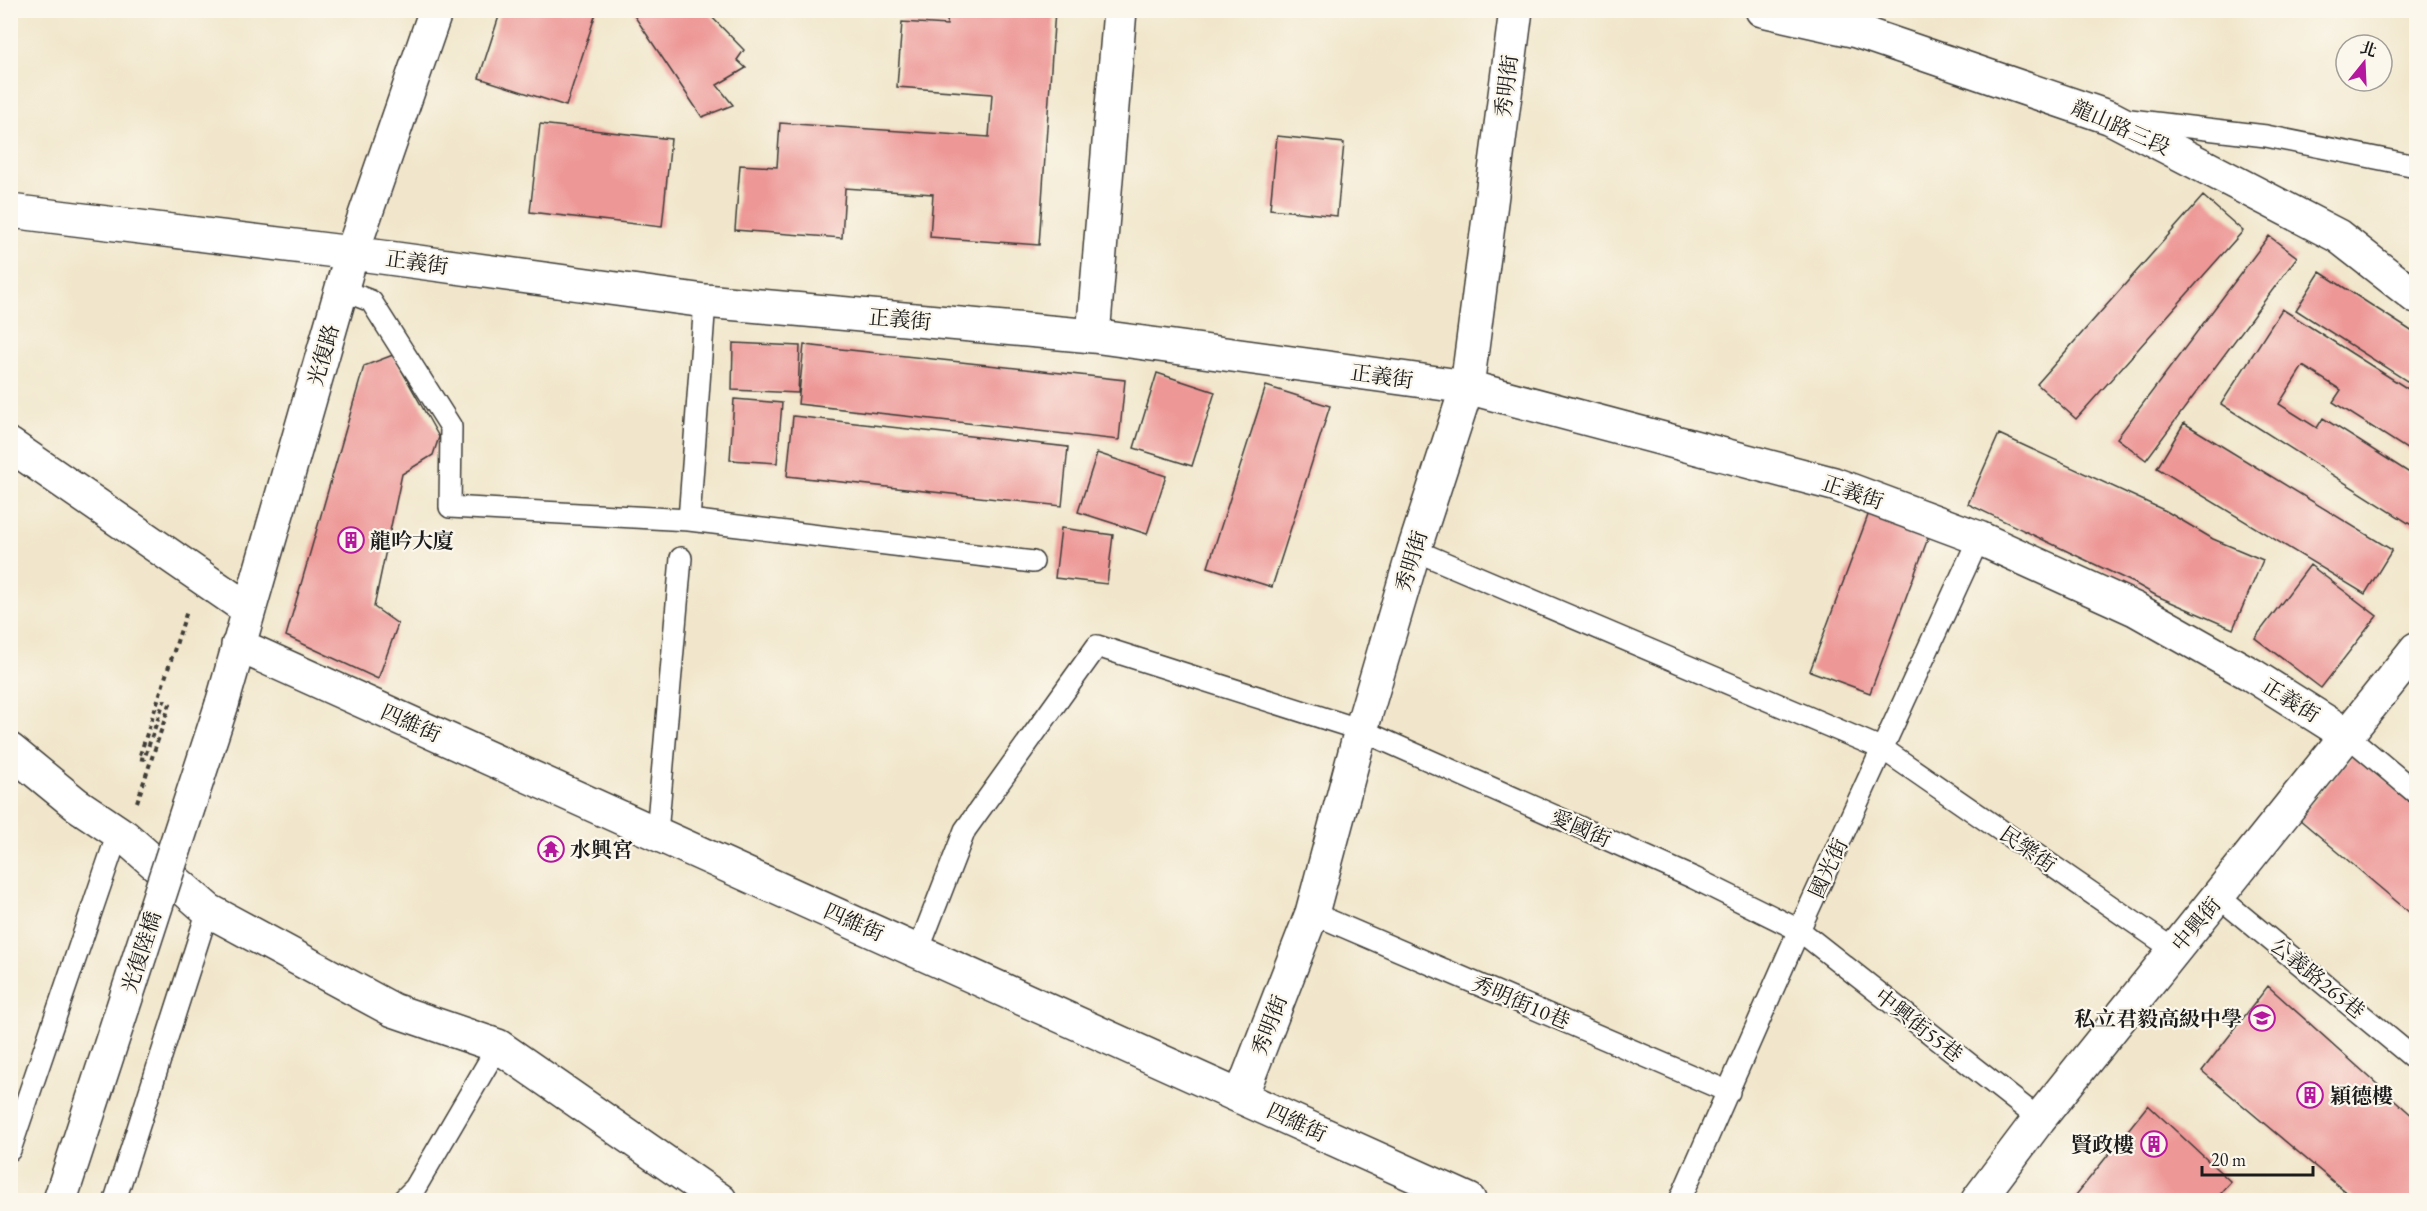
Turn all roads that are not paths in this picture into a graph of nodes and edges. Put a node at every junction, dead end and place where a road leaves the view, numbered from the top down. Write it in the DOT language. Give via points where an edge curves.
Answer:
graph roads {
  1 [pos="436,10"];
  2 [pos="1120,10"];
  3 [pos="1516,10"];
  4 [pos="1762,10"];
  5 [pos="1858,21"];
  6 [pos="2111,118"];
  7 [pos="2416,166"];
  8 [pos="10,211"];
  9 [pos="352,253"];
  10 [pos="342,290"];
  11 [pos="2416,297"];
  12 [pos="705,302"];
  13 [pos="1093,336"];
  14 [pos="1467,387"];
  15 [pos="10,445"];
  16 [pos="689,520"];
  17 [pos="1979,538"];
  18 [pos="1414,550"];
  19 [pos="681,558"];
  20 [pos="1033,562"];
  21 [pos="249,610"];
  22 [pos="238,645"];
  23 [pos="2416,649"];
  24 [pos="222,704"];
  25 [pos="1361,730"];
  26 [pos="2347,735"];
  27 [pos="1883,749"];
  28 [pos="10,750"];
  29 [pos="2416,793"];
  30 [pos="657,833"];
  31 [pos="122,835"];
  32 [pos="2218,897"];
  33 [pos="208,910"];
  34 [pos="1312,913"];
  35 [pos="1799,930"];
  36 [pos="2174,950"];
  37 [pos="918,951"];
  38 [pos="498,1046"];
  39 [pos="2416,1060"];
  40 [pos="1729,1092"];
  41 [pos="1241,1096"];
  42 [pos="2039,1119"];
  43 [pos="10,1150"];
  44 [pos="60,1200"];
  45 [pos="115,1200"];
  46 [pos="403,1200"];
  47 [pos="720,1200"];
  48 [pos="1469,1200"];
  49 [pos="1680,1200"];
  50 [pos="1978,1200"];
  1 -- 9 [label="street, 光復路"];
  2 -- 13 [label="street"];
  3 -- 14 [label="street, 秀明街"];
  4 -- 5 [label="street, 龍山路三段"];
  5 -- 6 [label="street, 龍山路三段"];
  6 -- 7 [label="lane" via="2266,136"];
  6 -- 11 [label="street, 龍山路三段" via="2338,236"];
  8 -- 9 [label="street, 正義街"];
  9 -- 10 [label="street, 光復路"];
  9 -- 12 [label="street, 正義街"];
  10 -- 16 [label="lane" via="371,301 451,427 450,507"];
  10 -- 21 [label="street, 光復路"];
  12 -- 13 [label="street, 正義街"];
  12 -- 16 [label="lane"];
  13 -- 14 [label="street, 正義街"];
  14 -- 17 [label="street, 正義街" via="1834,484"];
  14 -- 18 [label="street, 秀明街"];
  15 -- 21 [label="street"];
  16 -- 20 [label="lane"];
  17 -- 26 [label="street, 正義街" via="2135,609 2252,675"];
  17 -- 27 [label="lane, 國光街"];
  18 -- 25 [label="street, 秀明街"];
  18 -- 27 [label="lane, 民樂街"];
  19 -- 30 [label="lane"];
  21 -- 22 [label="street, 光復路"];
  22 -- 24 [label="street, 光復路"];
  22 -- 30 [label="street, 四維街"];
  23 -- 26 [label="street, 中興街"];
  24 -- 44 [label="street, 光復陸橋, bridge"];
  25 -- 34 [label="street, 秀明街"];
  25 -- 35 [label="lane, 愛國街" via="1694,878"];
  25 -- 37 [label="lane, 愛國街" via="1097,646 965,830"];
  26 -- 29 [label="lane"];
  26 -- 32 [label="street, 中興街"];
  27 -- 35 [label="lane, 國光街"];
  27 -- 36 [label="lane, 民樂街"];
  28 -- 31 [label="street" via="76,804"];
  30 -- 37 [label="street, 四維街"];
  31 -- 33 [label="street"];
  31 -- 43 [label="lane"];
  32 -- 36 [label="street, 中興街"];
  32 -- 39 [label="lane, 公義路265巷"];
  33 -- 38 [label="street" via="393,1010"];
  33 -- 45 [label="lane"];
  34 -- 40 [label="lane, 秀明街10巷"];
  34 -- 41 [label="street, 秀明街"];
  35 -- 40 [label="lane, 國光街"];
  35 -- 42 [label="lane, 中興街55巷"];
  36 -- 42 [label="street, 中興街"];
  37 -- 41 [label="street, 四維街"];
  38 -- 46 [label="lane" via="415,1188"];
  38 -- 47 [label="street"];
  40 -- 49 [label="lane, 國光街"];
  41 -- 48 [label="street, 四維街"];
  42 -- 50 [label="street, 中興街"];
}
